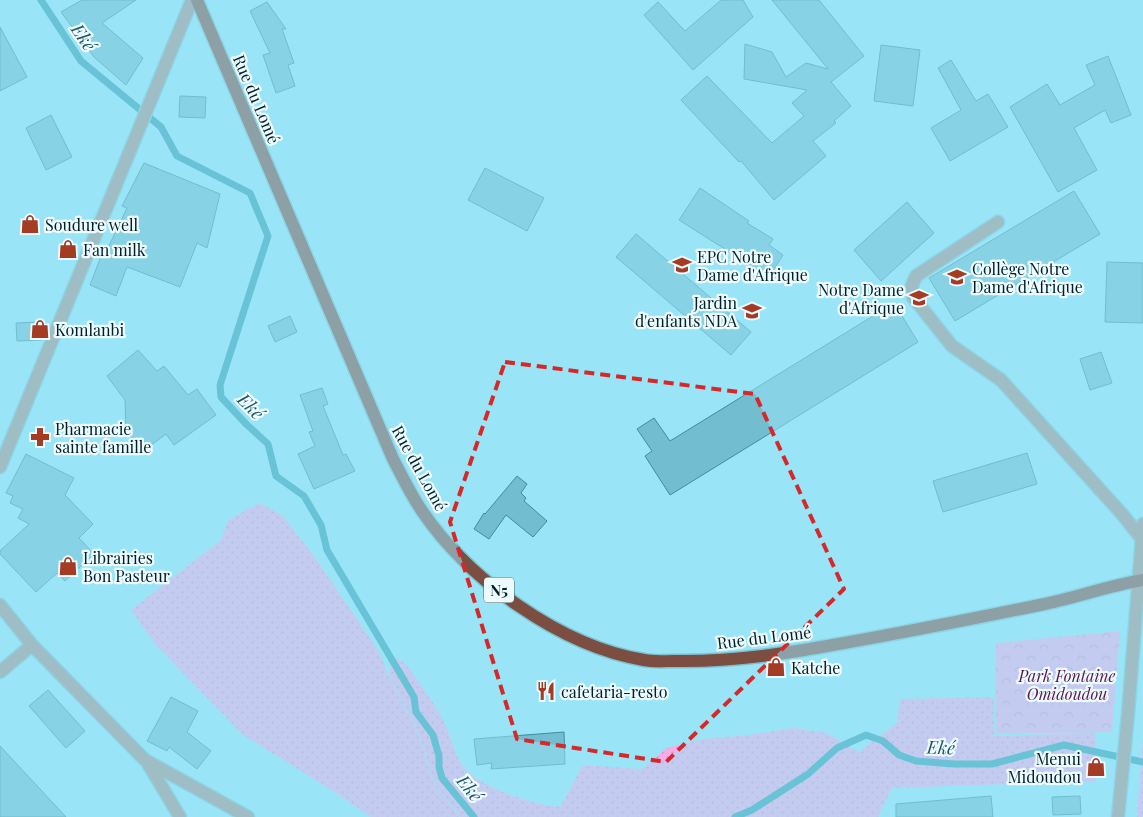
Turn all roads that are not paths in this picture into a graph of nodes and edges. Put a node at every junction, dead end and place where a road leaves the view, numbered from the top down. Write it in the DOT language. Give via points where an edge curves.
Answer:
graph roads {
  1 [pos="192,0"];
  2 [pos="197,0"];
  3 [pos="998,222"];
  4 [pos="0,467"];
  5 [pos="1143,524"];
  6 [pos="1142,539"];
  7 [pos="1141,580"];
  8 [pos="0,605"];
  9 [pos="32,645"];
  10 [pos="0,672"];
  11 [pos="146,760"];
  12 [pos="180,817"];
  13 [pos="248,817"];
  14 [pos="1118,817"];
  1 -- 4 [label="street"];
  2 -- 7 [label="main road, Rue du Lomé / N5" via="393,459 421,510 482,578 568,636 645,660 696,662 758,657 1042,604"];
  3 -- 6 [label="street" via="916,276 912,285 913,297 952,346 1001,380"];
  5 -- 6 [label="street"];
  6 -- 7 [label="street"];
  7 -- 14 [label="street"];
  8 -- 9 [label="street"];
  9 -- 10 [label="street"];
  9 -- 11 [label="street"];
  11 -- 12 [label="street"];
  11 -- 13 [label="street"];
}
